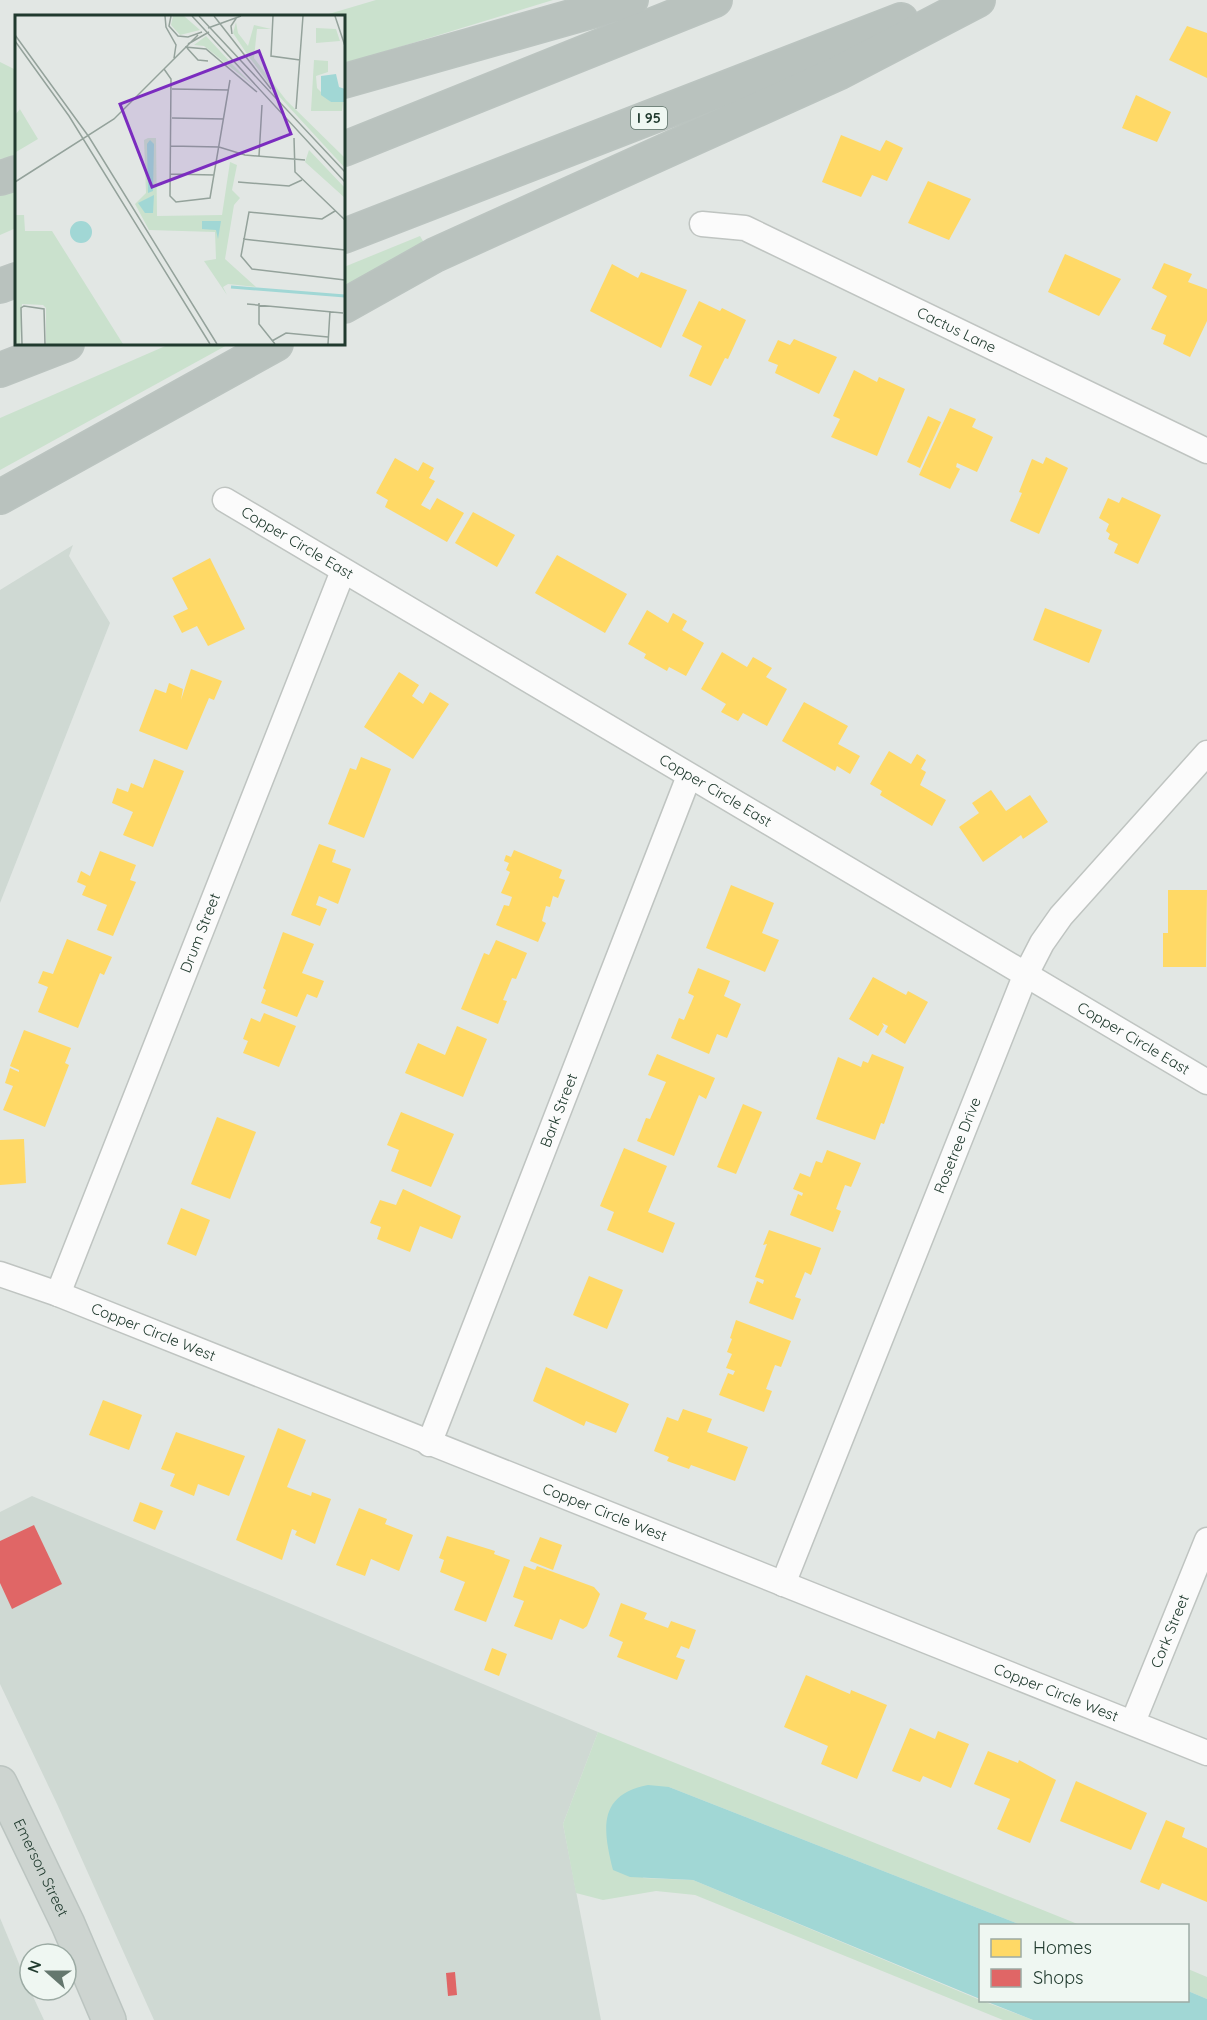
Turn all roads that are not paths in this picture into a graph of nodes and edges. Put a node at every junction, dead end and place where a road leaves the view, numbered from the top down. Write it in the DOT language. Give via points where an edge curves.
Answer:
graph roads {
  1 [pos="631,0"];
  2 [pos="715,0"];
  3 [pos="955,0"];
  4 [pos="978,0"];
  5 [pos="345,81"];
  6 [pos="345,149"];
  7 [pos="15,173"];
  8 [pos="0,178"];
  9 [pos="702,224"];
  10 [pos="345,236"];
  11 [pos="15,280"];
  12 [pos="0,286"];
  13 [pos="345,305"];
  14 [pos="64,345"];
  15 [pos="274,345"];
  16 [pos="0,370"];
  17 [pos="1207,451"];
  18 [pos="0,497"];
  19 [pos="225,500"];
  20 [pos="343,571"];
  21 [pos="1207,753"];
  22 [pos="689,776"];
  23 [pos="1025,976"];
  24 [pos="1207,1082"];
  25 [pos="0,1274"];
  26 [pos="58,1294"];
  27 [pos="429,1444"];
  28 [pos="1207,1540"];
  29 [pos="783,1584"];
  30 [pos="1133,1722"];
  31 [pos="1207,1753"];
  32 [pos="0,1783"];
  33 [pos="109,2020"];
  1 -- 5 [label="highway"];
  2 -- 6 [label="highway"];
  3 -- 10 [label="highway, I 95"];
  4 -- 13 [label="highway" via="840,72 435,255"];
  7 -- 8 [label="highway"];
  9 -- 17 [label="street, Cactus Lane" via="745,228"];
  11 -- 12 [label="highway"];
  14 -- 16 [label="highway"];
  15 -- 18 [label="highway"];
  19 -- 20 [label="street, Copper Circle East"];
  20 -- 22 [label="street, Copper Circle East"];
  20 -- 26 [label="street, Drum Street"];
  21 -- 23 [label="street, Rosetree Drive" via="1061,916"];
  22 -- 23 [label="street, Copper Circle East"];
  22 -- 27 [label="street, Bark Street"];
  23 -- 24 [label="street, Copper Circle East"];
  23 -- 29 [label="street, Rosetree Drive"];
  25 -- 26 [label="street, Copper Circle West"];
  26 -- 27 [label="street, Copper Circle West"];
  27 -- 29 [label="street, Copper Circle West"];
  28 -- 30 [label="street, Cork Street"];
  29 -- 30 [label="street, Copper Circle West"];
  30 -- 31 [label="street, Copper Circle West"];
  32 -- 33 [label="main road, Emerson Street"];
}
